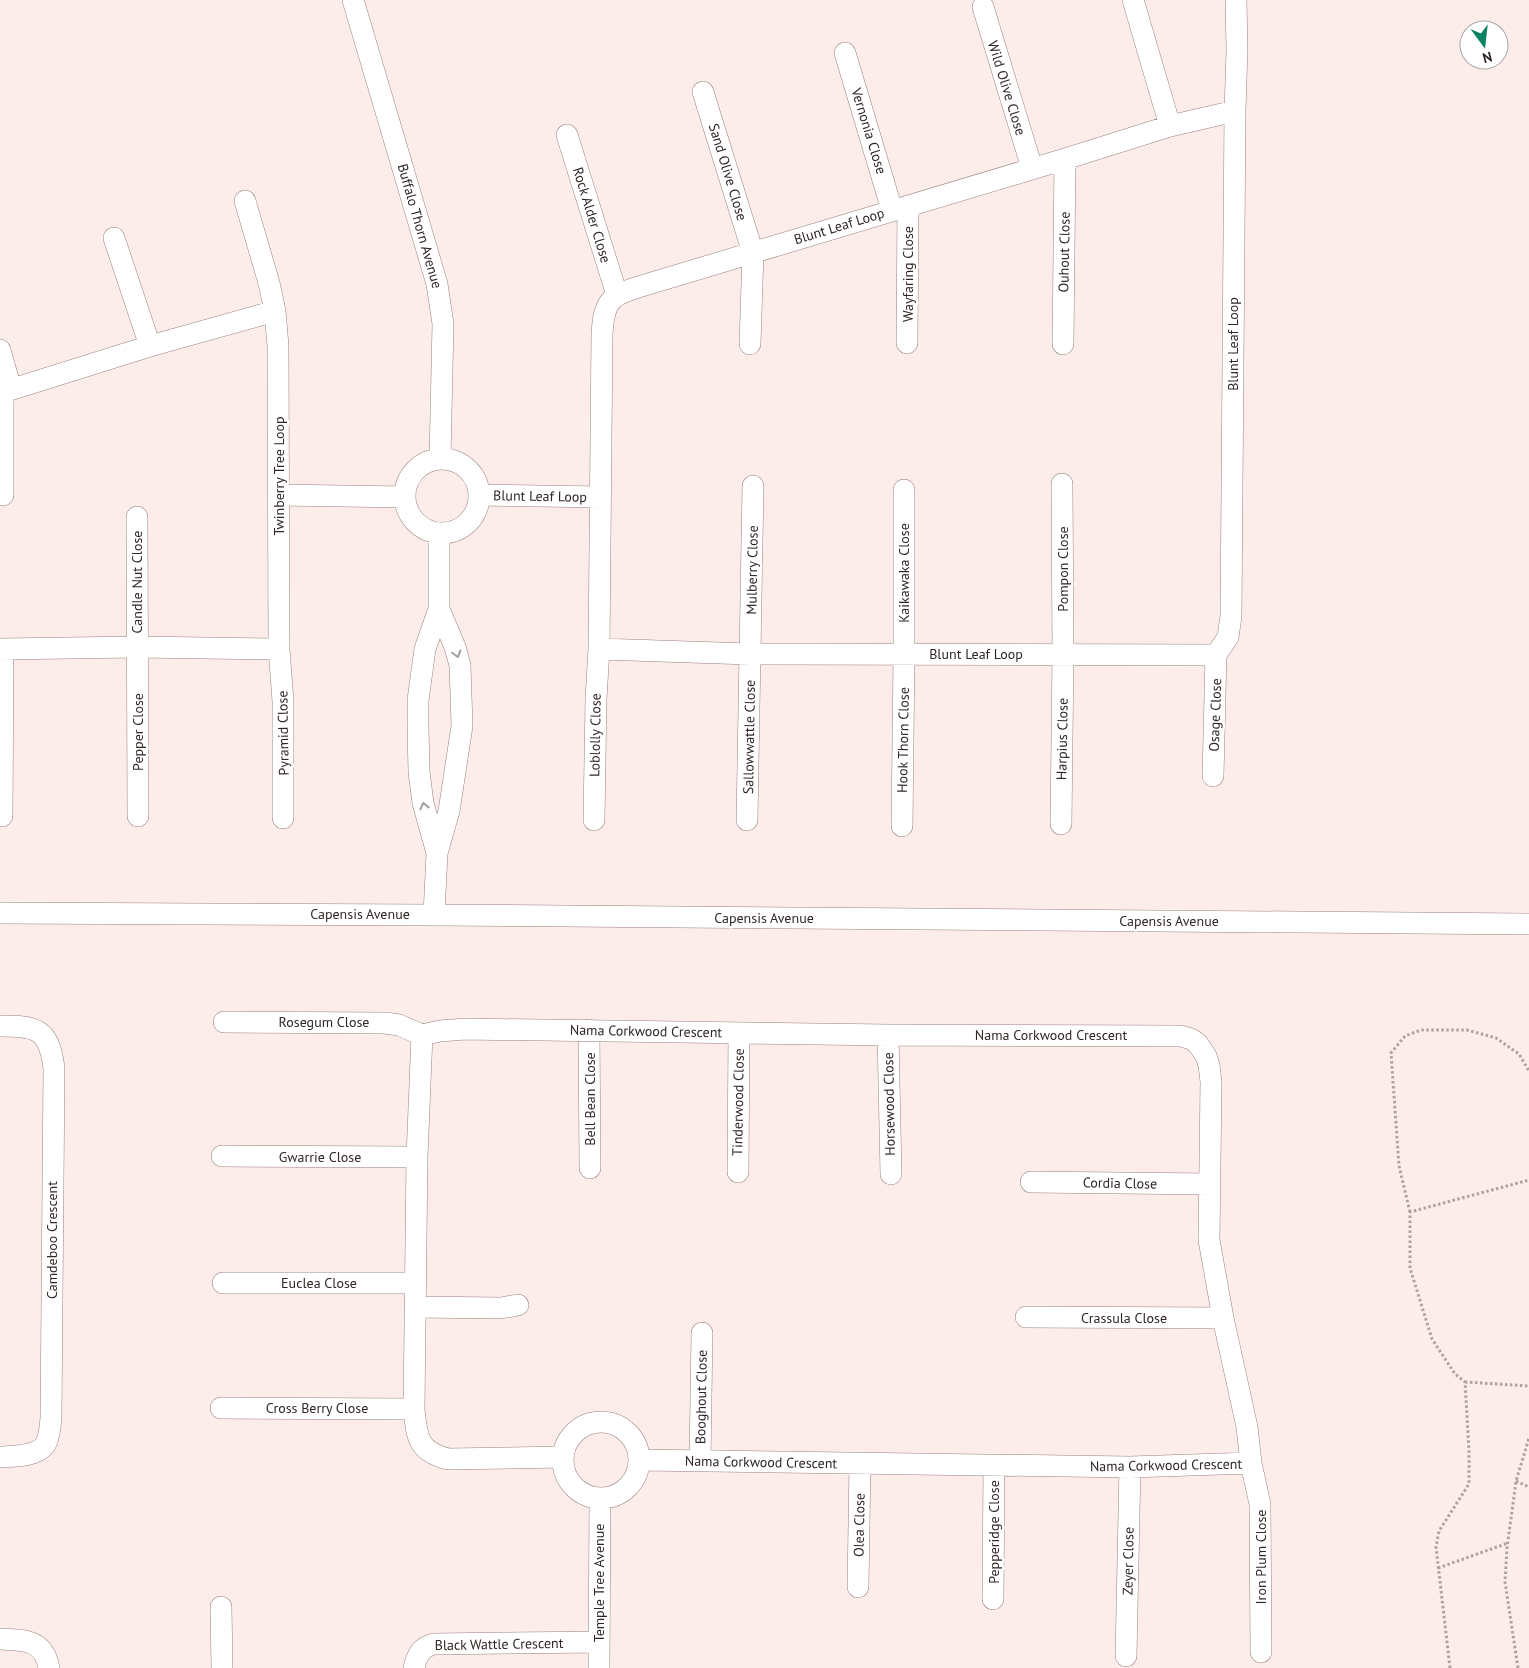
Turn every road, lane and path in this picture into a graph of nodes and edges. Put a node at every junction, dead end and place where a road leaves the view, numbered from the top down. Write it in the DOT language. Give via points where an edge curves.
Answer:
graph roads {
  1 [pos="353,0"];
  2 [pos="1133,0"];
  3 [pos="1236,0"];
  4 [pos="983,8"];
  5 [pos="846,53"];
  6 [pos="704,92"];
  7 [pos="1235,111"];
  8 [pos="1170,126"];
  9 [pos="567,135"];
  10 [pos="1065,159"];
  11 [pos="1032,168"];
  12 [pos="245,201"];
  13 [pos="900,208"];
  14 [pos="114,238"];
  15 [pos="753,253"];
  16 [pos="617,295"];
  17 [pos="275,311"];
  18 [pos="907,343"];
  19 [pos="750,344"];
  20 [pos="1063,344"];
  21 [pos="150,346"];
  22 [pos="0,350"];
  23 [pos="5,391"];
  24 [pos="440,459"];
  25 [pos="1062,484"];
  26 [pos="753,486"];
  27 [pos="904,490"];
  28 [pos="279,494"];
  29 [pos="3,495"];
  30 [pos="479,495"];
  31 [pos="600,496"];
  32 [pos="405,497"];
  33 [pos="137,517"];
  34 [pos="439,533"];
  35 [pos="439,609"];
  36 [pos="137,647"];
  37 [pos="1,649"];
  38 [pos="279,649"];
  39 [pos="599,649"];
  40 [pos="750,654"];
  41 [pos="1063,654"];
  42 [pos="904,655"];
  43 [pos="1216,655"];
  44 [pos="1213,776"];
  45 [pos="2,816"];
  46 [pos="138,816"];
  47 [pos="283,818"];
  48 [pos="594,820"];
  49 [pos="747,820"];
  50 [pos="1060,824"];
  51 [pos="902,826"];
  52 [pos="437,853"];
  53 [pos="0,913"];
  54 [pos="434,915"];
  55 [pos="1529,924"];
  56 [pos="224,1022"];
  57 [pos="0,1026"];
  58 [pos="589,1030"];
  59 [pos="739,1033"];
  60 [pos="888,1034"];
  61 [pos="422,1035"];
  62 [pos="1529,1071"];
  63 [pos="222,1156"];
  64 [pos="417,1157"];
  65 [pos="590,1168"];
  66 [pos="738,1172"];
  67 [pos="891,1174"];
  68 [pos="1529,1180"];
  69 [pos="1030,1182"];
  70 [pos="1209,1184"];
  71 [pos="1410,1212"];
  72 [pos="223,1283"];
  73 [pos="415,1283"];
  74 [pos="518,1305"];
  75 [pos="415,1307"];
  76 [pos="1026,1317"];
  77 [pos="1223,1318"];
  78 [pos="702,1333"];
  79 [pos="1465,1382"];
  80 [pos="1529,1386"];
  81 [pos="221,1408"];
  82 [pos="414,1409"];
  83 [pos="1529,1438"];
  84 [pos="0,1457"];
  85 [pos="562,1457"];
  86 [pos="640,1460"];
  87 [pos="700,1461"];
  88 [pos="860,1463"];
  89 [pos="1251,1463"];
  90 [pos="994,1465"];
  91 [pos="1130,1467"];
  92 [pos="1516,1481"];
  93 [pos="1529,1487"];
  94 [pos="600,1499"];
  95 [pos="1508,1543"];
  96 [pos="1438,1568"];
  97 [pos="858,1587"];
  98 [pos="993,1599"];
  99 [pos="221,1607"];
  100 [pos="0,1639"];
  101 [pos="599,1642"];
  102 [pos="1261,1652"];
  103 [pos="1126,1656"];
  104 [pos="49,1668"];
  105 [pos="222,1668"];
  106 [pos="414,1668"];
  107 [pos="599,1668"];
  108 [pos="1450,1668"];
  109 [pos="1518,1668"];
  1 -- 24 [label="street, Buffalo Thorn Avenue" via="441,304"];
  2 -- 8 [label="street"];
  3 -- 7 [label="street"];
  4 -- 11 [label="street, Wild Olive Close"];
  5 -- 13 [label="street, Vernonia Close"];
  6 -- 15 [label="street, Sand Olive Close"];
  7 -- 8 [label="street, Blunt Leaf Loop"];
  7 -- 43 [label="street, Blunt Leaf Loop" via="1231,616 1228,637"];
  8 -- 10 [label="street, Blunt Leaf Loop"];
  9 -- 16 [label="street, Rock Alder Close"];
  10 -- 11 [label="street, Blunt Leaf Loop"];
  10 -- 20 [label="street, Ouhout Close"];
  11 -- 13 [label="street, Blunt Leaf Loop"];
  12 -- 17 [label="street, Twinberry Tree Loop"];
  13 -- 15 [label="street, Blunt Leaf Loop"];
  13 -- 18 [label="street, Wayfaring Close"];
  14 -- 21 [label="street"];
  15 -- 16 [label="street, Blunt Leaf Loop"];
  15 -- 19 [label="street, Sand Olive Close"];
  16 -- 31 [label="street, Blunt Leaf Loop" via="609,301 603,320"];
  17 -- 21 [label="street"];
  17 -- 28 [label="street, Twinberry Tree Loop" via="279,374"];
  21 -- 23 [label="street"];
  22 -- 23 [label="street"];
  23 -- 29 [label="street"];
  24 -- 30 [label="street" via="459,463 467,469 478,485"];
  24 -- 32 [label="street" via="419,467 406,486"];
  25 -- 41 [label="street, Pompon Close"];
  26 -- 40 [label="street, Mulberry Close"];
  27 -- 42 [label="street, Kaikawaka Close"];
  28 -- 32 [label="street"];
  28 -- 38 [label="street, Twinberry Tree Loop"];
  30 -- 31 [label="street, Blunt Leaf Loop"];
  30 -- 34 [label="street" via="478,505 468,523 449,533"];
  31 -- 39 [label="street, Blunt Leaf Loop"];
  32 -- 34 [label="street" via="415,522"];
  33 -- 36 [label="street, Candle Nut Close"];
  34 -- 35 [label="street"];
  52 -- 35 [label="street, one-way" via="423,803 419,772 418,700 425,649"];
  35 -- 52 [label="street, one-way" via="460,666 462,726 450,811"];
  36 -- 37 [label="street"];
  36 -- 38 [label="street"];
  36 -- 46 [label="street, Pepper Close"];
  37 -- 45 [label="street"];
  38 -- 47 [label="street, Pyramid Close" via="283,701"];
  39 -- 40 [label="street, Blunt Leaf Loop"];
  39 -- 48 [label="street, Loblolly Close"];
  40 -- 42 [label="street, Blunt Leaf Loop"];
  40 -- 49 [label="street, Sallowwattle Close"];
  41 -- 42 [label="street, Blunt Leaf Loop"];
  41 -- 43 [label="street, Blunt Leaf Loop"];
  41 -- 50 [label="street, Harpius Close"];
  42 -- 51 [label="street, Hook Thorn Close"];
  43 -- 44 [label="street, Osage Close"];
  52 -- 54 [label="street"];
  53 -- 54 [label="street, Capensis Avenue"];
  54 -- 55 [label="street, Capensis Avenue"];
  56 -- 61 [label="street, Rosegum Close" via="384,1023 399,1025"];
  57 -- 84 [label="street, Camdeboo Crescent" via="26,1026 40,1034 49,1044 54,1068 49,1433 44,1445 36,1451"];
  58 -- 59 [label="street, Nama Corkwood Crescent"];
  58 -- 61 [label="street, Nama Corkwood Crescent" via="466,1029"];
  58 -- 65 [label="street, Bell Bean Close"];
  59 -- 60 [label="street, Nama Corkwood Crescent"];
  59 -- 66 [label="street, Tinderwood Close"];
  60 -- 67 [label="street, Horsewood Close"];
  60 -- 70 [label="street, Nama Corkwood Crescent" via="1181,1036 1191,1039 1203,1050 1209,1065"];
  61 -- 64 [label="street"];
  62 -- 71 [label="path" via="1519,1054 1496,1038 1467,1030 1421,1030 1405,1036 1391,1053 1399,1166"];
  63 -- 64 [label="street, Gwarrie Close"];
  64 -- 73 [label="street"];
  68 -- 71 [label="path"];
  69 -- 70 [label="street, Cordia Close"];
  70 -- 77 [label="street, Nama Corkwood Crescent" via="1209,1240"];
  71 -- 79 [label="path" via="1410,1268 1432,1339 1455,1374"];
  72 -- 73 [label="street, Euclea Close"];
  73 -- 75 [label="street"];
  74 -- 75 [label="street" via="501,1308"];
  75 -- 82 [label="street"];
  76 -- 77 [label="street, Crassula Close"];
  77 -- 89 [label="street, Nama Corkwood Crescent" via="1247,1427"];
  78 -- 87 [label="street, Booghout Close"];
  79 -- 80 [label="path"];
  79 -- 96 [label="path" via="1468,1484 1439,1531 1436,1547"];
  81 -- 82 [label="street, Cross Berry Close"];
  82 -- 85 [label="street" via="419,1439 434,1455 448,1459"];
  83 -- 92 [label="path"];
  85 -- 86 [label="street" via="573,1434 584,1426 609,1422 632,1436"];
  85 -- 94 [label="street" via="568,1481 577,1490"];
  86 -- 87 [label="street, Nama Corkwood Crescent"];
  86 -- 94 [label="street" via="638,1472 623,1492"];
  87 -- 88 [label="street, Nama Corkwood Crescent"];
  88 -- 90 [label="street, Nama Corkwood Crescent"];
  88 -- 97 [label="street, Olea Close"];
  89 -- 91 [label="street, Nama Corkwood Crescent"];
  89 -- 102 [label="street, Iron Plum Close" via="1260,1504"];
  90 -- 91 [label="street, Nama Corkwood Crescent"];
  90 -- 98 [label="street, Pepperidge Close"];
  91 -- 103 [label="street, Zeyer Close"];
  92 -- 93 [label="path"];
  92 -- 95 [label="path"];
  94 -- 101 [label="street, Temple Tree Avenue"];
  95 -- 96 [label="path"];
  95 -- 109 [label="path" via="1505,1582"];
  96 -- 108 [label="path"];
  99 -- 105 [label="street"];
  100 -- 104 [label="street" via="33,1643 42,1649"];
  101 -- 106 [label="street, Black Wattle Crescent" via="434,1644 419,1652"];
  101 -- 107 [label="street, Temple Tree Avenue"];
}
